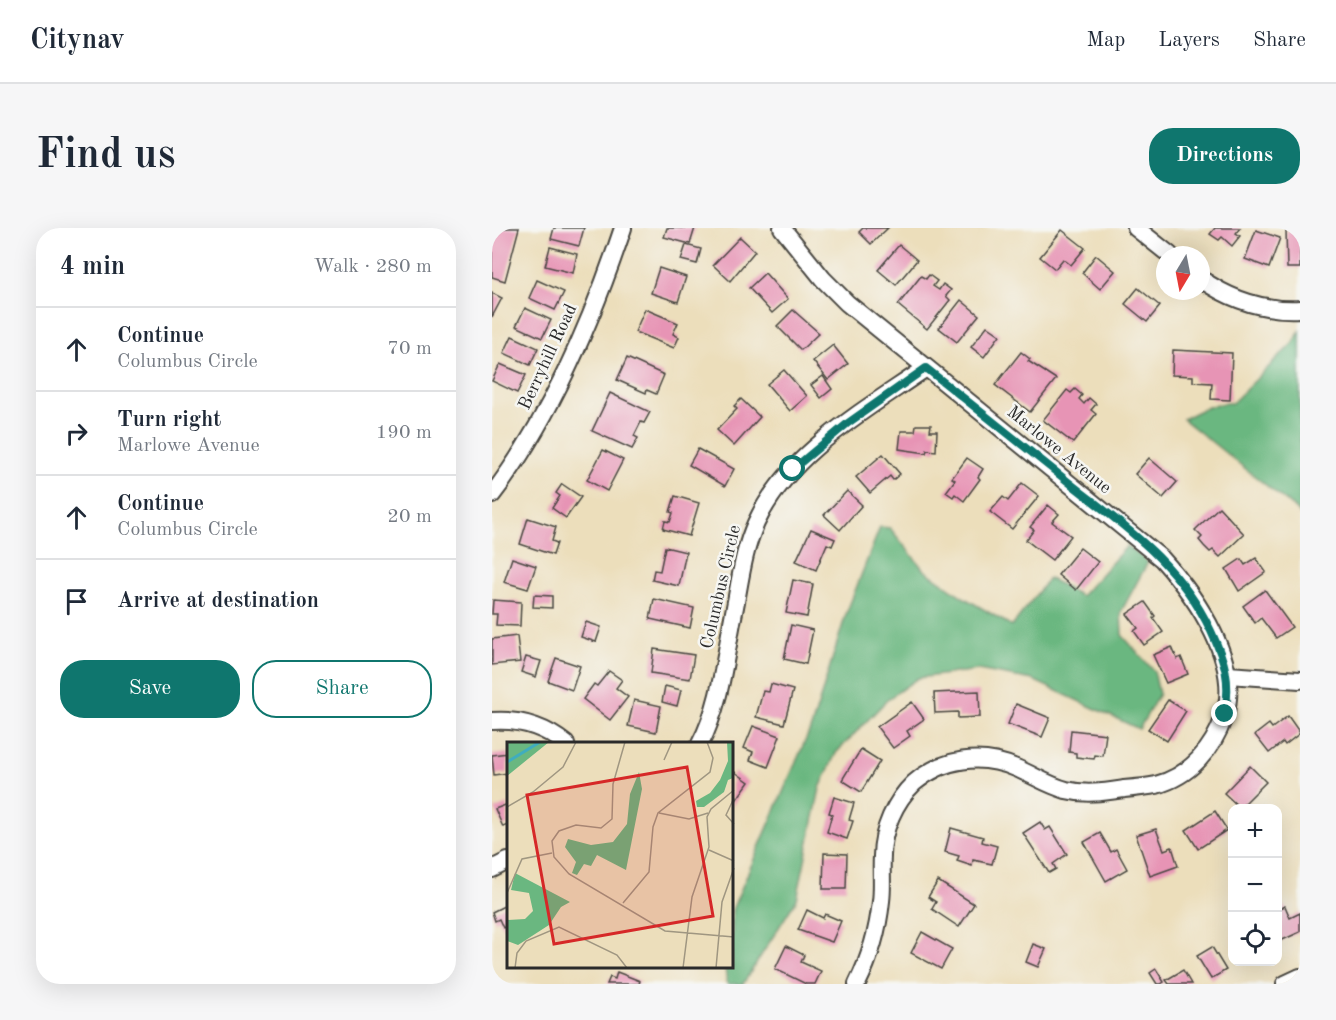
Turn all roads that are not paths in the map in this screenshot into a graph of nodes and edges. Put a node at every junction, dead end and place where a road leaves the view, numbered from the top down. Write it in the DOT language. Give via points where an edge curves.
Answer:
graph roads {
  1 [pos="622,228"];
  2 [pos="782,228"];
  3 [pos="1136,228"];
  4 [pos="1159,246"];
  5 [pos="1210,285"];
  6 [pos="1300,309"];
  7 [pos="926,368"];
  8 [pos="492,495"];
  9 [pos="1228,675"];
  10 [pos="1300,680"];
  11 [pos="492,721"];
  12 [pos="564,742"];
  13 [pos="701,742"];
  14 [pos="507,862"];
  15 [pos="492,869"];
  16 [pos="1300,977"];
  17 [pos="857,984"];
  18 [pos="1286,984"];
  1 -- 8 [label="street, Berryhill Road" via="557,389 516,464"];
  2 -- 7 [label="street, Marlowe Avenue" via="847,303"];
  3 -- 4 [label="street"];
  5 -- 6 [label="street" via="1247,303"];
  7 -- 9 [label="street, Marlowe Avenue" via="1162,559 1201,611"];
  7 -- 13 [label="street, Columbus Circle" via="829,437 793,469 768,500 746,551 713,715"];
  9 -- 10 [label="street"];
  9 -- 17 [label="street" via="1225,714 1207,751 1193,766 1156,785 1088,793 1066,790 998,761 968,759 940,766 915,783 888,824 882,845 882,900 876,934"];
  11 -- 12 [label="street" via="526,723 553,733"];
  14 -- 15 [label="street"];
  16 -- 18 [label="street"];
}
